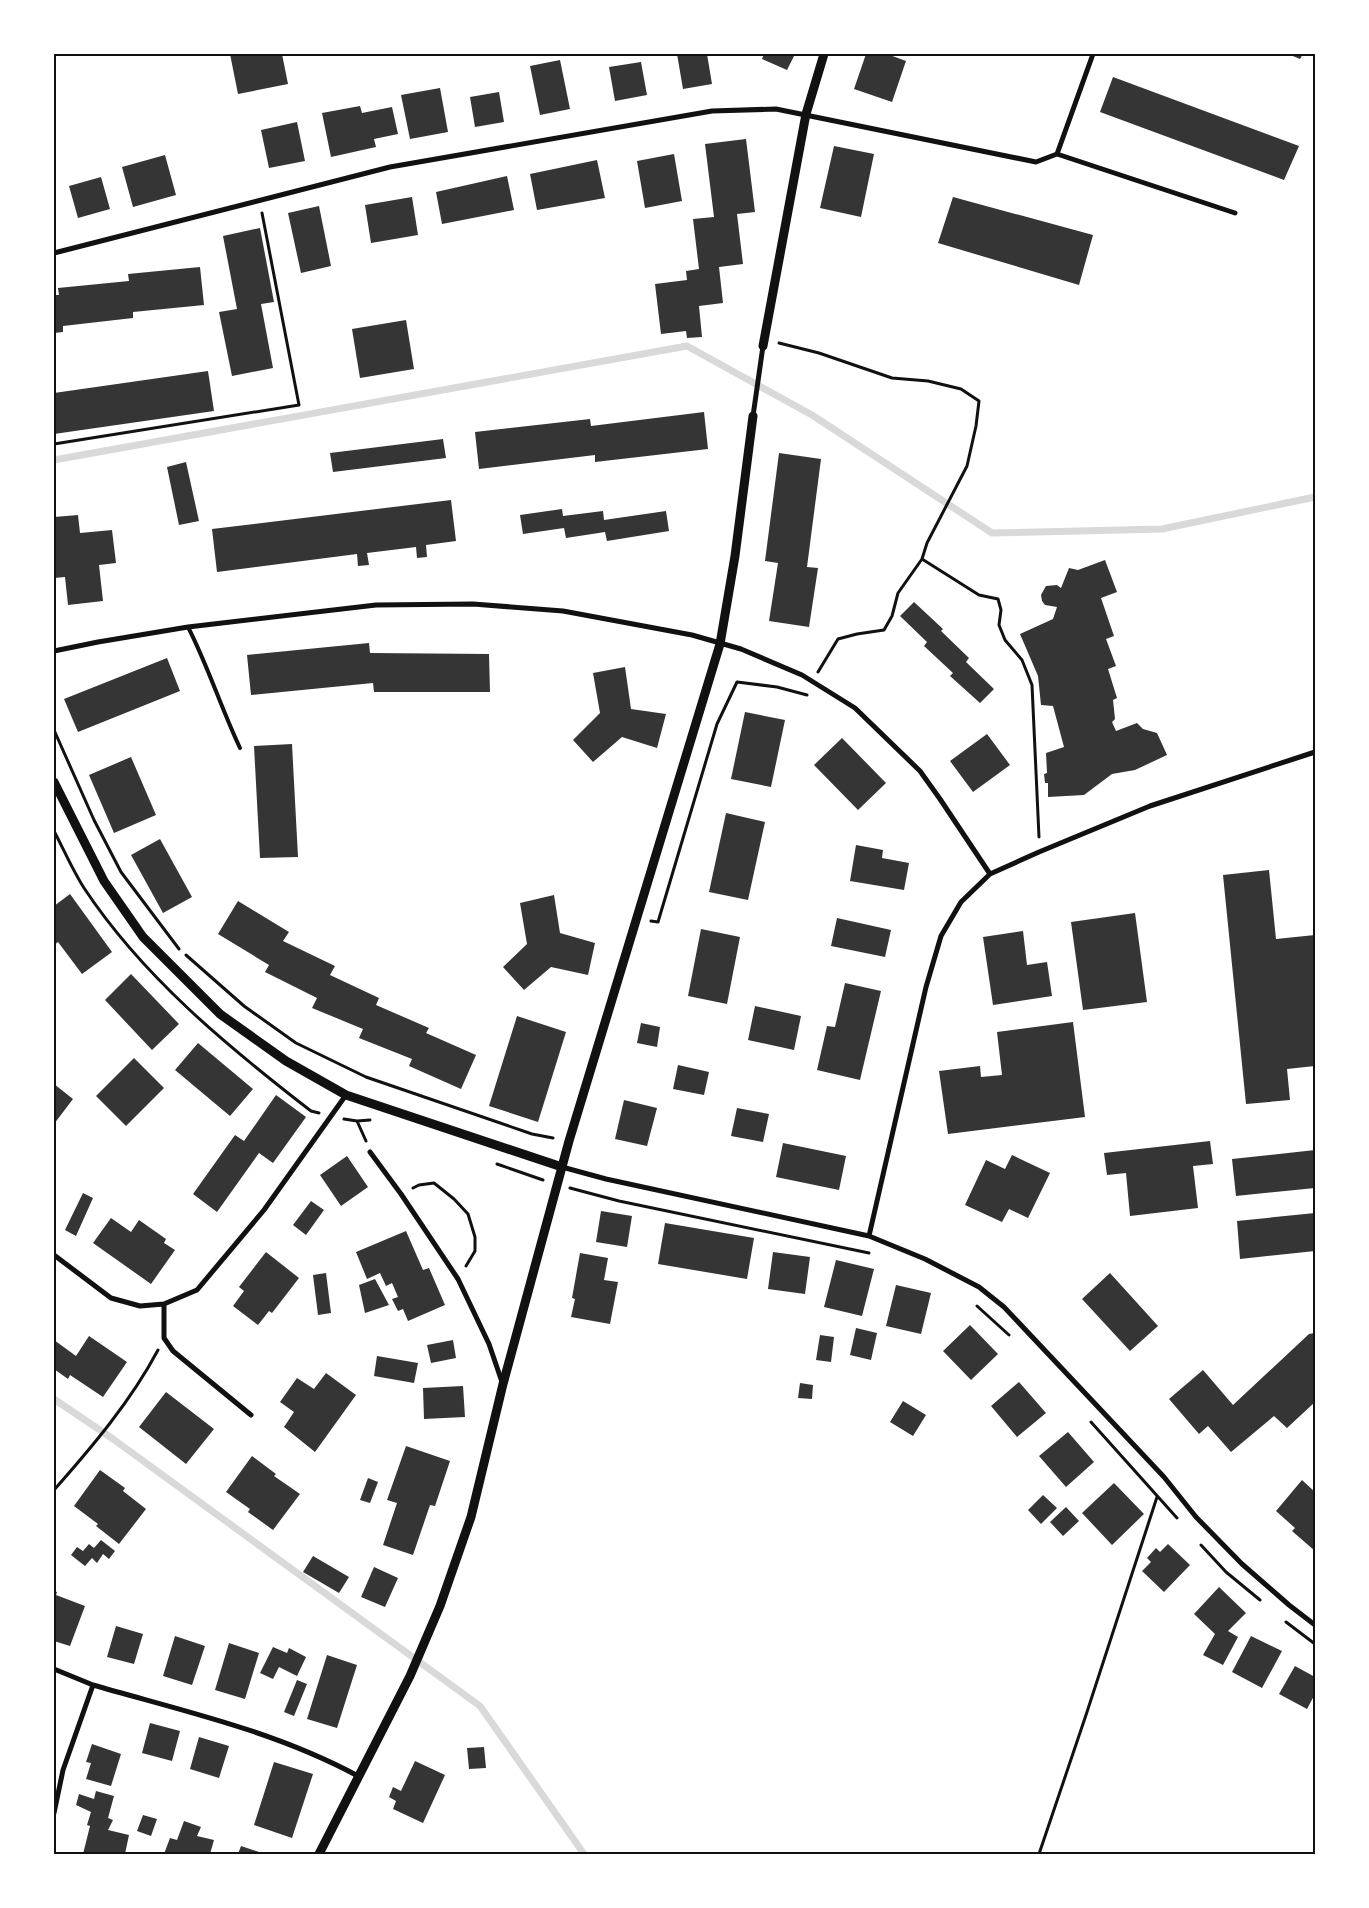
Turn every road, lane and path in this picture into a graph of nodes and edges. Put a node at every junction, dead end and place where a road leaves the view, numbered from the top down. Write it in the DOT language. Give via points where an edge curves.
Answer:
graph roads {
  1 [pos="824,54"];
  2 [pos="1093,54"];
  3 [pos="806,114"];
  4 [pos="1058,154"];
  5 [pos="260,200"];
  6 [pos="1235,213"];
  7 [pos="54,253"];
  8 [pos="764,342"];
  9 [pos="753,416"];
  10 [pos="54,444"];
  11 [pos="922,559"];
  12 [pos="188,627"];
  13 [pos="720,644"];
  14 [pos="54,651"];
  15 [pos="811,682"];
  16 [pos="54,730"];
  17 [pos="240,748"];
  18 [pos="1315,752"];
  19 [pos="54,782"];
  20 [pos="1039,852"];
  21 [pos="990,874"];
  22 [pos="636,917"];
  23 [pos="346,1096"];
  24 [pos="357,1121"];
  25 [pos="569,1141"];
  26 [pos="370,1152"];
  27 [pos="562,1167"];
  28 [pos="557,1185"];
  29 [pos="401,1194"];
  30 [pos="869,1236"];
  31 [pos="872,1253"];
  32 [pos="54,1255"];
  33 [pos="458,1279"];
  34 [pos="974,1302"];
  35 [pos="164,1304"];
  36 [pos="164,1338"];
  37 [pos="1013,1339"];
  38 [pos="503,1384"];
  39 [pos="251,1415"];
  40 [pos="1086,1416"];
  41 [pos="1164,1477"];
  42 [pos="54,1490"];
  43 [pos="1157,1497"];
  44 [pos="1182,1524"];
  45 [pos="1201,1544"];
  46 [pos="1261,1601"];
  47 [pos="1282,1619"];
  48 [pos="1315,1625"];
  49 [pos="1315,1644"];
  50 [pos="54,1670"];
  51 [pos="93,1685"];
  52 [pos="358,1776"];
  53 [pos="54,1813"];
  54 [pos="319,1854"];
  55 [pos="1039,1854"];
  1 -- 3 [label="street"];
  2 -- 4 [label="street"];
  3 -- 4 [label="street" via="1036,162"];
  3 -- 5 [label="street" via="776,109 712,111 390,167"];
  3 -- 8 [label="street"];
  4 -- 6 [label="street"];
  5 -- 7 [label="street"];
  5 -- 10 [label="path" via="299,405"];
  8 -- 9 [label="street"];
  8 -- 11 [label="path" via="819,352 892,378 928,381 962,389 978,401 967,466"];
  9 -- 13 [label="street"];
  11 -- 15 [label="path" via="898,593 892,616 884,630 838,639"];
  11 -- 20 [label="path" via="978,595 998,600 1005,640 1022,660 1032,685"];
  12 -- 13 [label="street" via="376,605 473,604 563,611 692,635"];
  12 -- 14 [label="street"];
  12 -- 17 [label="lane"];
  13 -- 15 [label="street" via="742,649"];
  13 -- 22 [label="street"];
  15 -- 21 [label="street" via="856,708 920,771"];
  15 -- 22 [label="path" via="807,696 777,687 737,682 717,724 658,922"];
  16 -- 25 [label="path" via="121,872 180,950 244,1006 296,1043 366,1077 532,1134"];
  18 -- 20 [label="street" via="1150,806"];
  19 -- 23 [label="street" via="104,881 142,937 220,1014 286,1061"];
  20 -- 21 [label="street"];
  21 -- 30 [label="street" via="961,902 941,936 926,987"];
  22 -- 25 [label="street"];
  23 -- 27 [label="street"];
  23 -- 35 [label="street" via="264,1210 197,1290"];
  24 -- 26 [label="path"];
  25 -- 27 [label="street"];
  26 -- 29 [label="street"];
  27 -- 28 [label="street"];
  27 -- 30 [label="street"];
  28 -- 31 [label="path" via="619,1201"];
  28 -- 38 [label="street"];
  29 -- 33 [label="street"];
  29 -- 33 [label="path" via="419,1185 434,1183 468,1214 475,1237 475,1251"];
  30 -- 41 [label="street" via="925,1259 978,1287 1004,1306"];
  32 -- 35 [label="street" via="111,1298 140,1306"];
  33 -- 38 [label="street" via="489,1344"];
  34 -- 37 [label="path"];
  35 -- 36 [label="street"];
  36 -- 39 [label="street" via="173,1351"];
  36 -- 42 [label="path" via="144,1376"];
  38 -- 52 [label="street" via="471,1516 440,1606 410,1676"];
  40 -- 43 [label="path"];
  41 -- 43 [label="path"];
  41 -- 48 [label="street" via="1242,1564"];
  43 -- 44 [label="path"];
  43 -- 55 [label="path"];
  45 -- 46 [label="path" via="1226,1572"];
  47 -- 49 [label="path"];
  50 -- 51 [label="street"];
  51 -- 52 [label="street" via="222,1721 328,1760"];
  51 -- 53 [label="street" via="63,1770"];
  52 -- 54 [label="street"];
}
